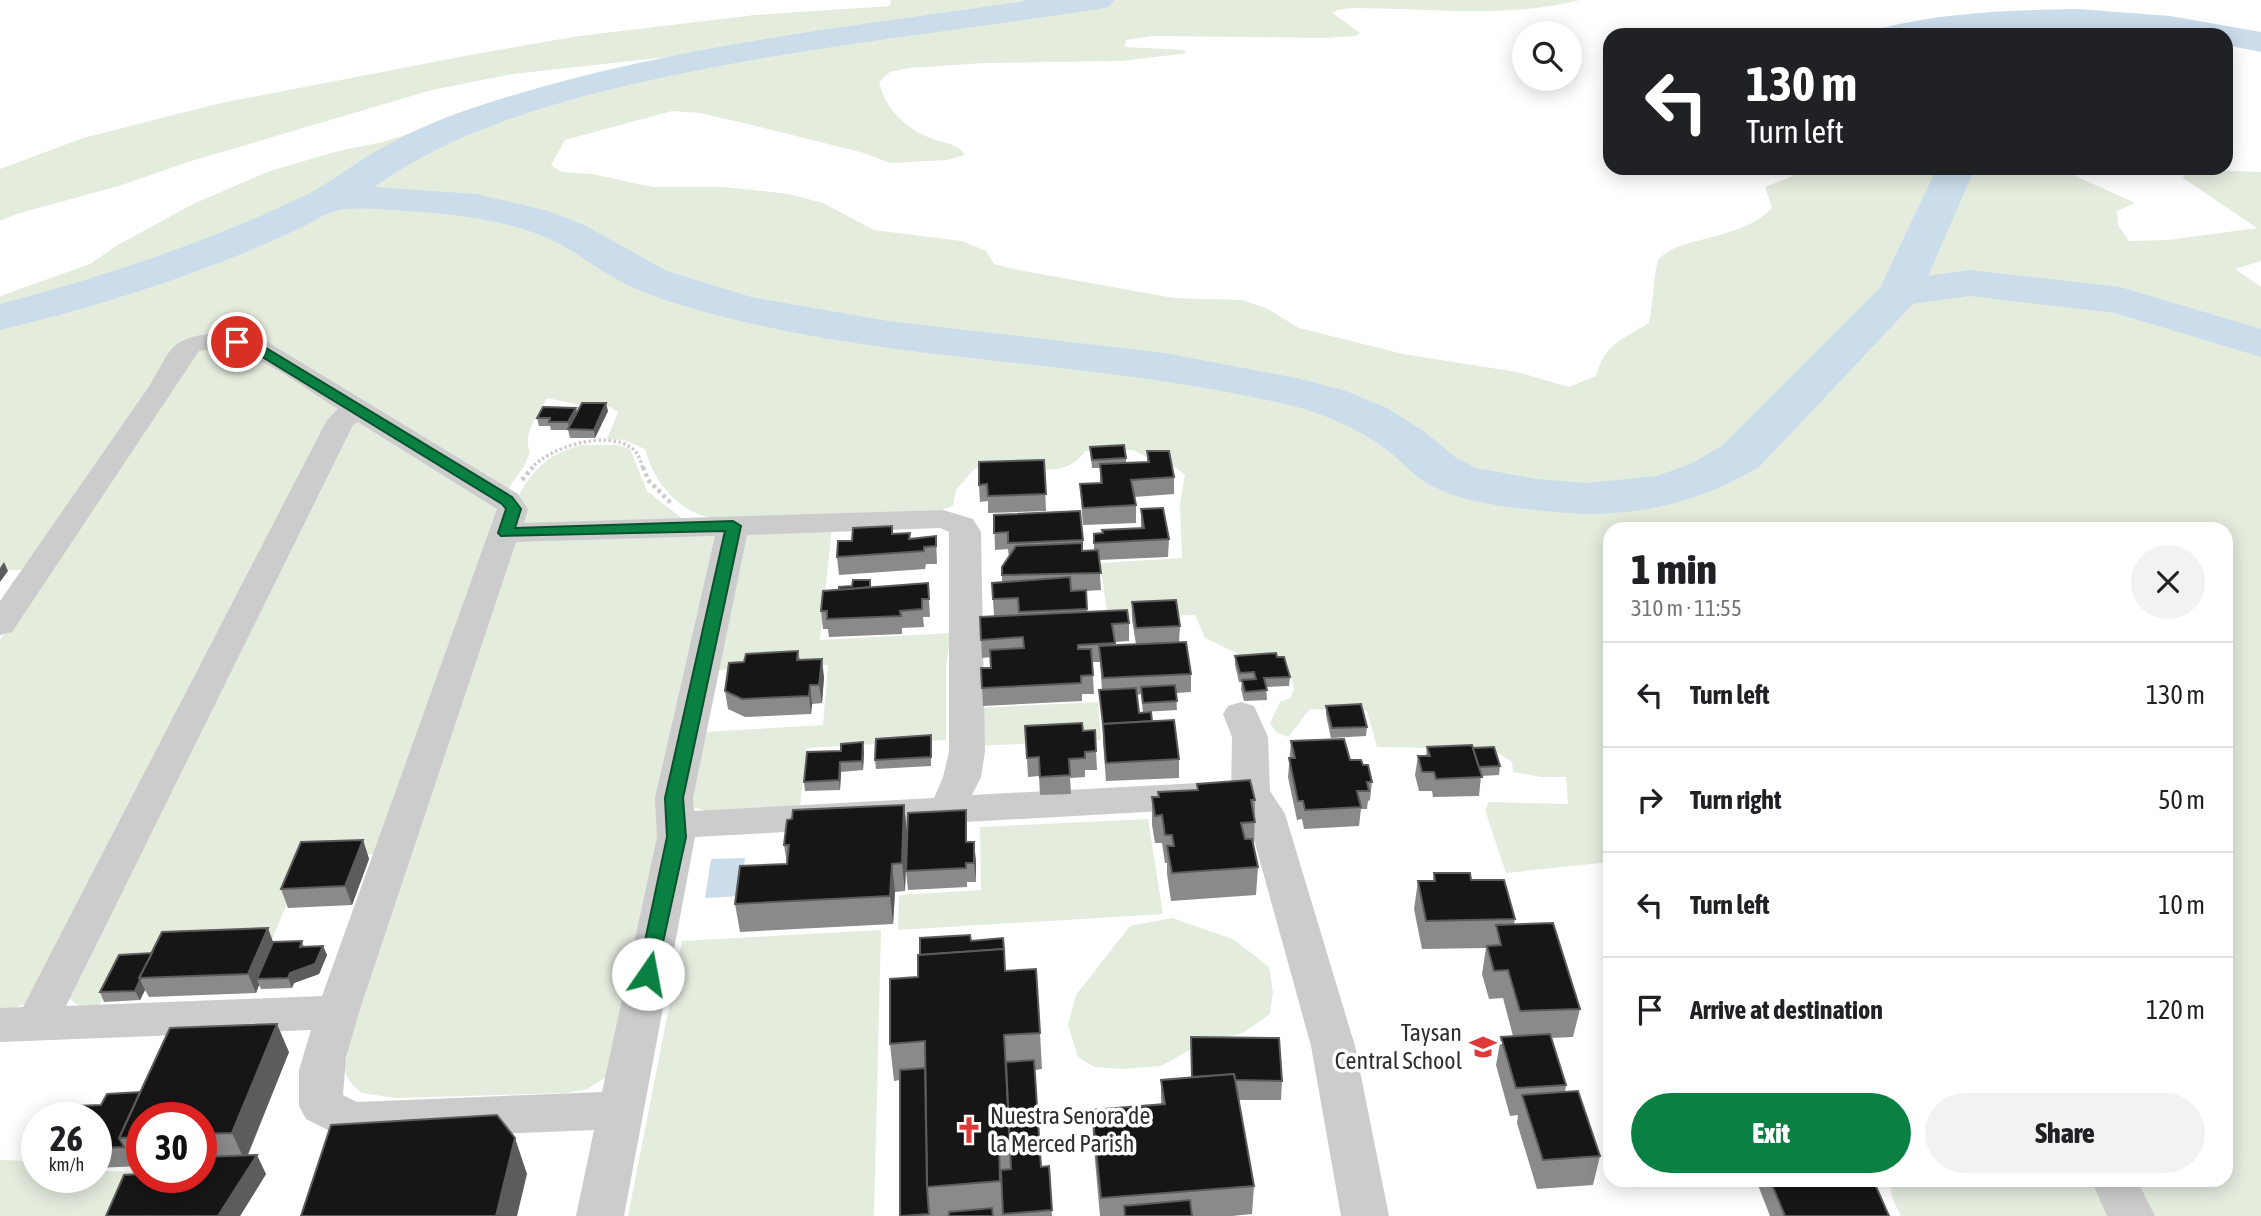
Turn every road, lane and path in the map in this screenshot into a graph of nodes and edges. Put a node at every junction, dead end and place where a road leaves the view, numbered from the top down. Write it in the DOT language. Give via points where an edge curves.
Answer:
graph roads {
  1 [pos="357,410"];
  2 [pos="506,517"];
  3 [pos="718,526"];
  4 [pos="0,625"];
  5 [pos="1241,714"];
  6 [pos="1250,797"];
  7 [pos="947,810"];
  8 [pos="677,825"];
  9 [pos="338,1012"];
  10 [pos="18,1024"];
  11 [pos="620,1110"];
  12 [pos="2117,1187"];
  13 [pos="600,1216"];
  14 [pos="1366,1216"];
  15 [pos="2131,1216"];
  1 -- 2 [label="street"];
  1 -- 4 [label="street" via="249,345 217,342 189,346"];
  1 -- 10 [label="street" via="341,420"];
  2 -- 3 [label="street"];
  2 -- 3 [label="path" via="528,468 544,456 578,442 615,443 636,451 648,480 680,511"];
  2 -- 9 [label="street" via="495,564"];
  3 -- 7 [label="street" via="943,519 962,526 968,740 962,777"];
  3 -- 8 [label="street" via="674,798"];
  5 -- 6 [label="street" via="1252,744"];
  6 -- 7 [label="street" via="1218,794"];
  6 -- 14 [label="street" via="1266,814 1319,991"];
  7 -- 8 [label="street"];
  8 -- 11 [label="street"];
  9 -- 10 [label="street"];
  9 -- 11 [label="street" via="319,1091 323,1106 352,1121"];
  11 -- 13 [label="street"];
  12 -- 15 [label="street"];
}
